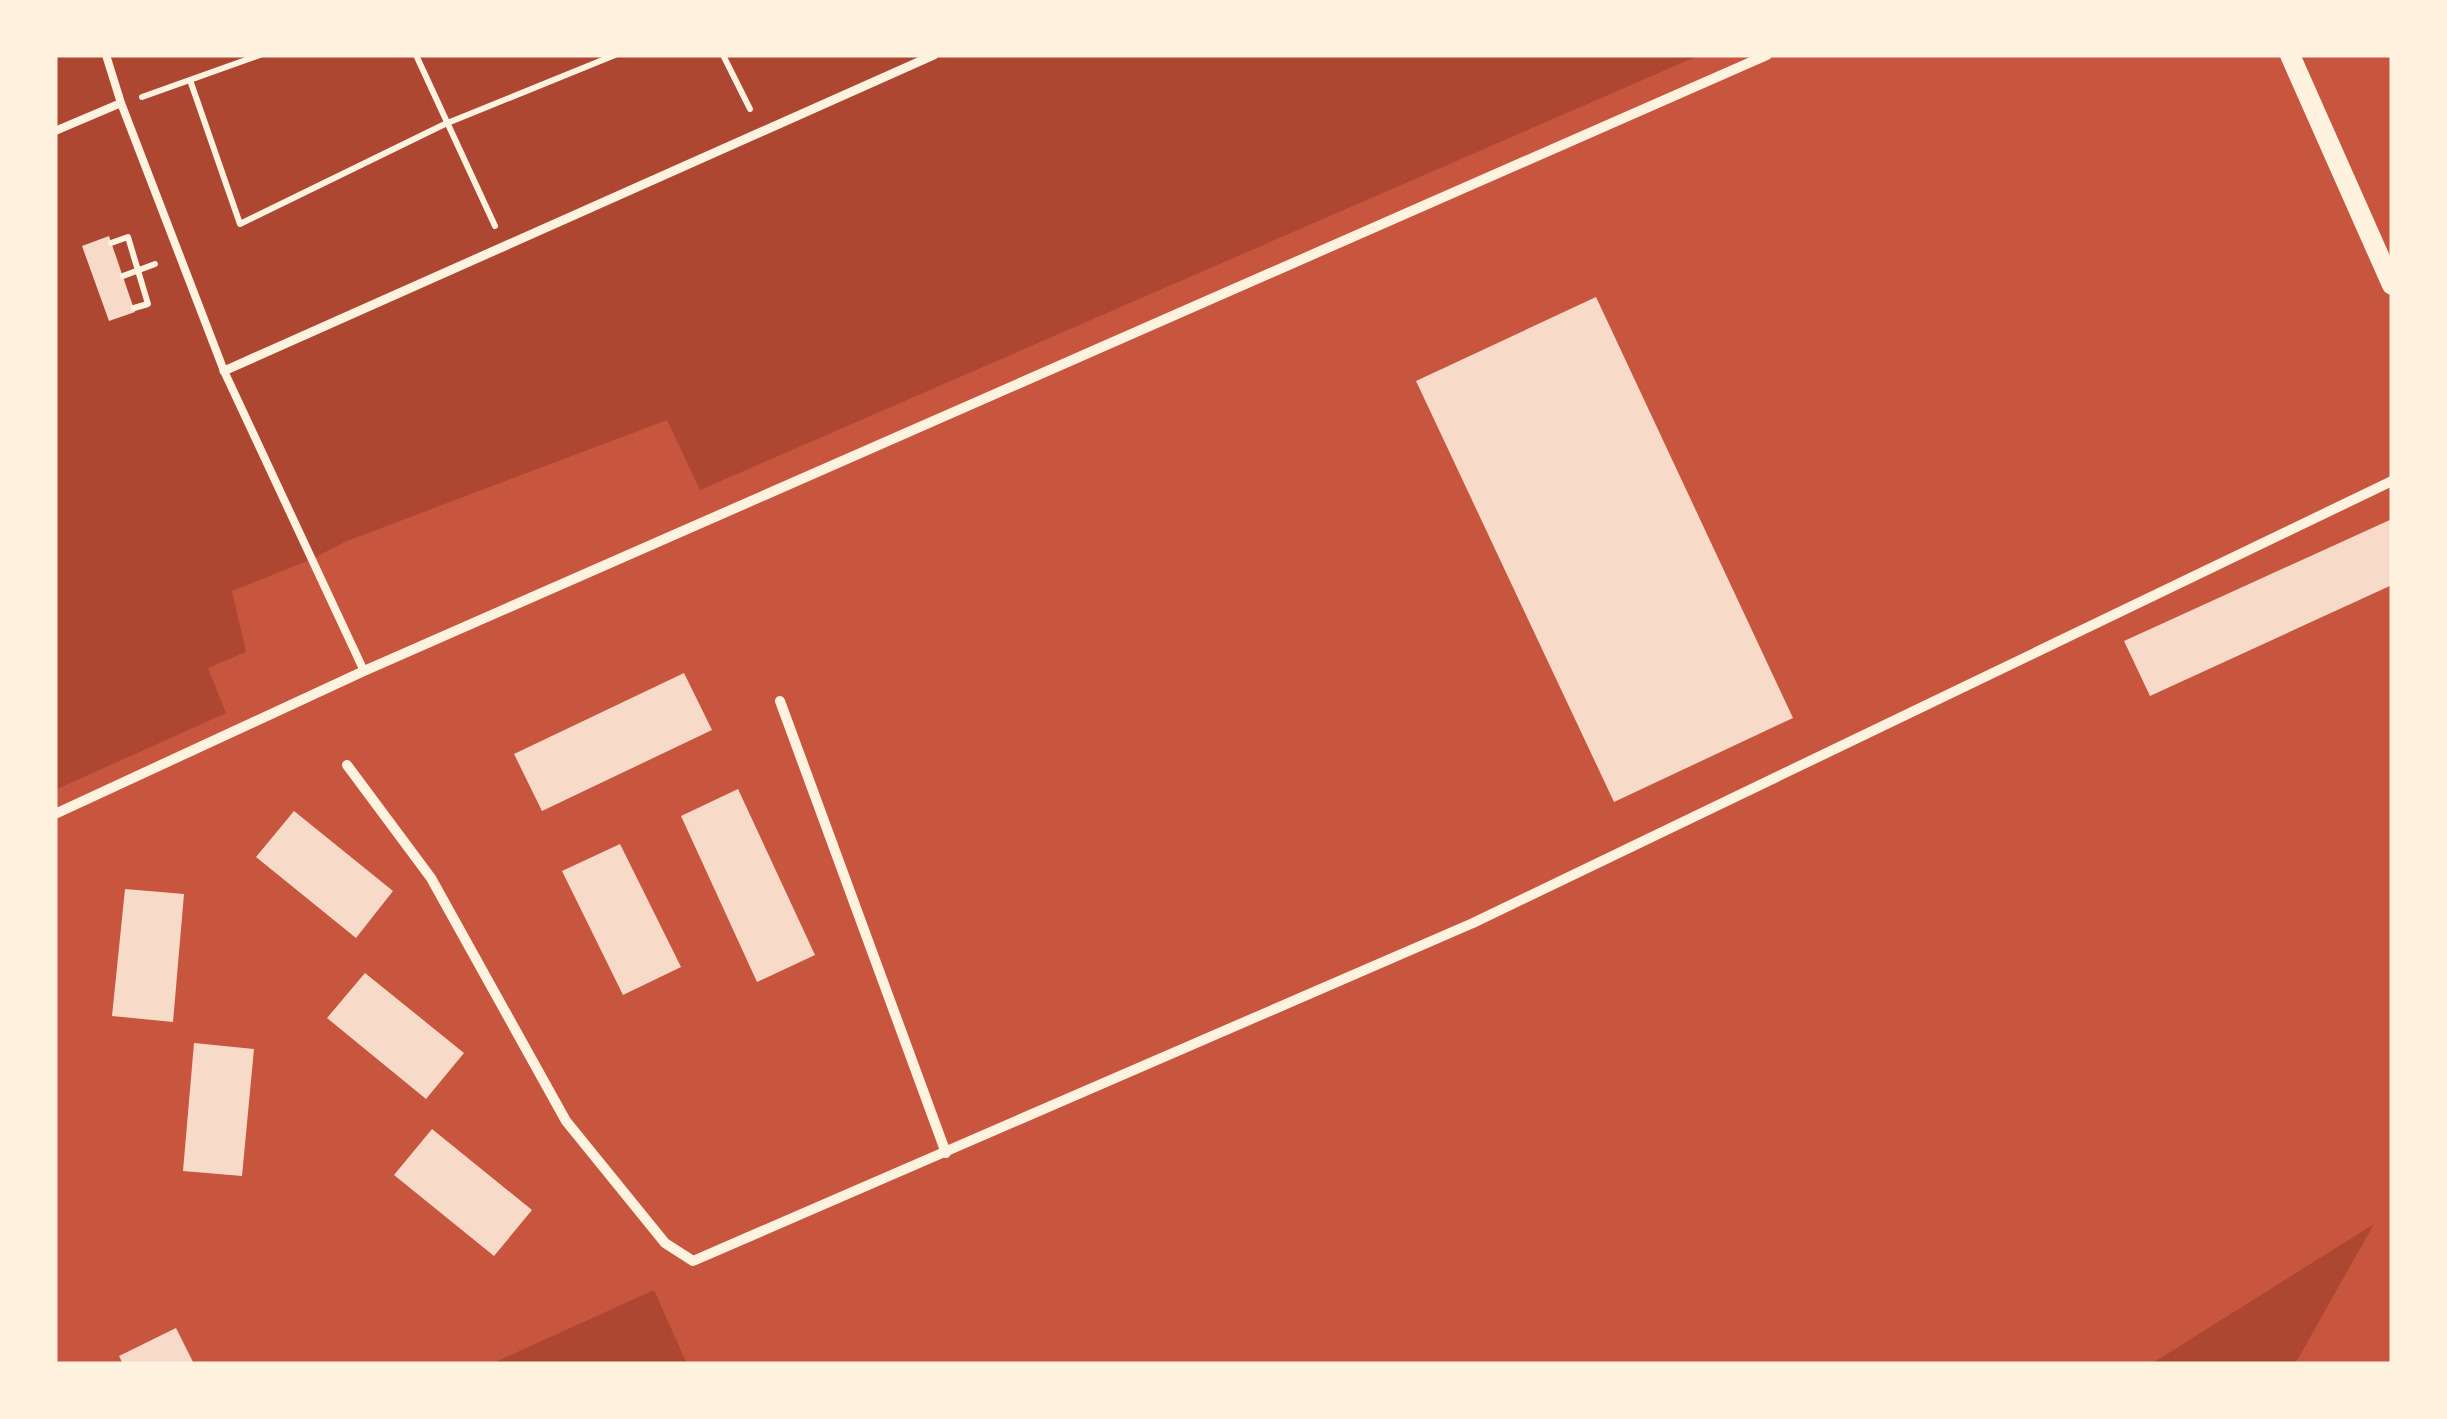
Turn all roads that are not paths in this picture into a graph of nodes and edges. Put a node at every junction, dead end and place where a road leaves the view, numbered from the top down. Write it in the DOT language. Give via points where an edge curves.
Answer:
graph roads {
  1 [pos="106,55"];
  2 [pos="934,55"];
  3 [pos="1767,55"];
  4 [pos="2290,55"];
  5 [pos="122,104"];
  6 [pos="55,131"];
  7 [pos="2392,284"];
  8 [pos="224,372"];
  9 [pos="2392,481"];
  10 [pos="364,671"];
  11 [pos="780,701"];
  12 [pos="348,765"];
  13 [pos="55,814"];
  14 [pos="946,1152"];
  1 -- 5 [label="lane"];
  2 -- 8 [label="street"];
  3 -- 10 [label="street"];
  4 -- 7 [label="main road"];
  5 -- 6 [label="lane"];
  5 -- 8 [label="lane"];
  8 -- 10 [label="lane"];
  9 -- 14 [label="street" via="1473,923"];
  10 -- 13 [label="street"];
  11 -- 14 [label="street"];
  12 -- 14 [label="street" via="432,878 566,1120 664,1243 694,1261"];
}
